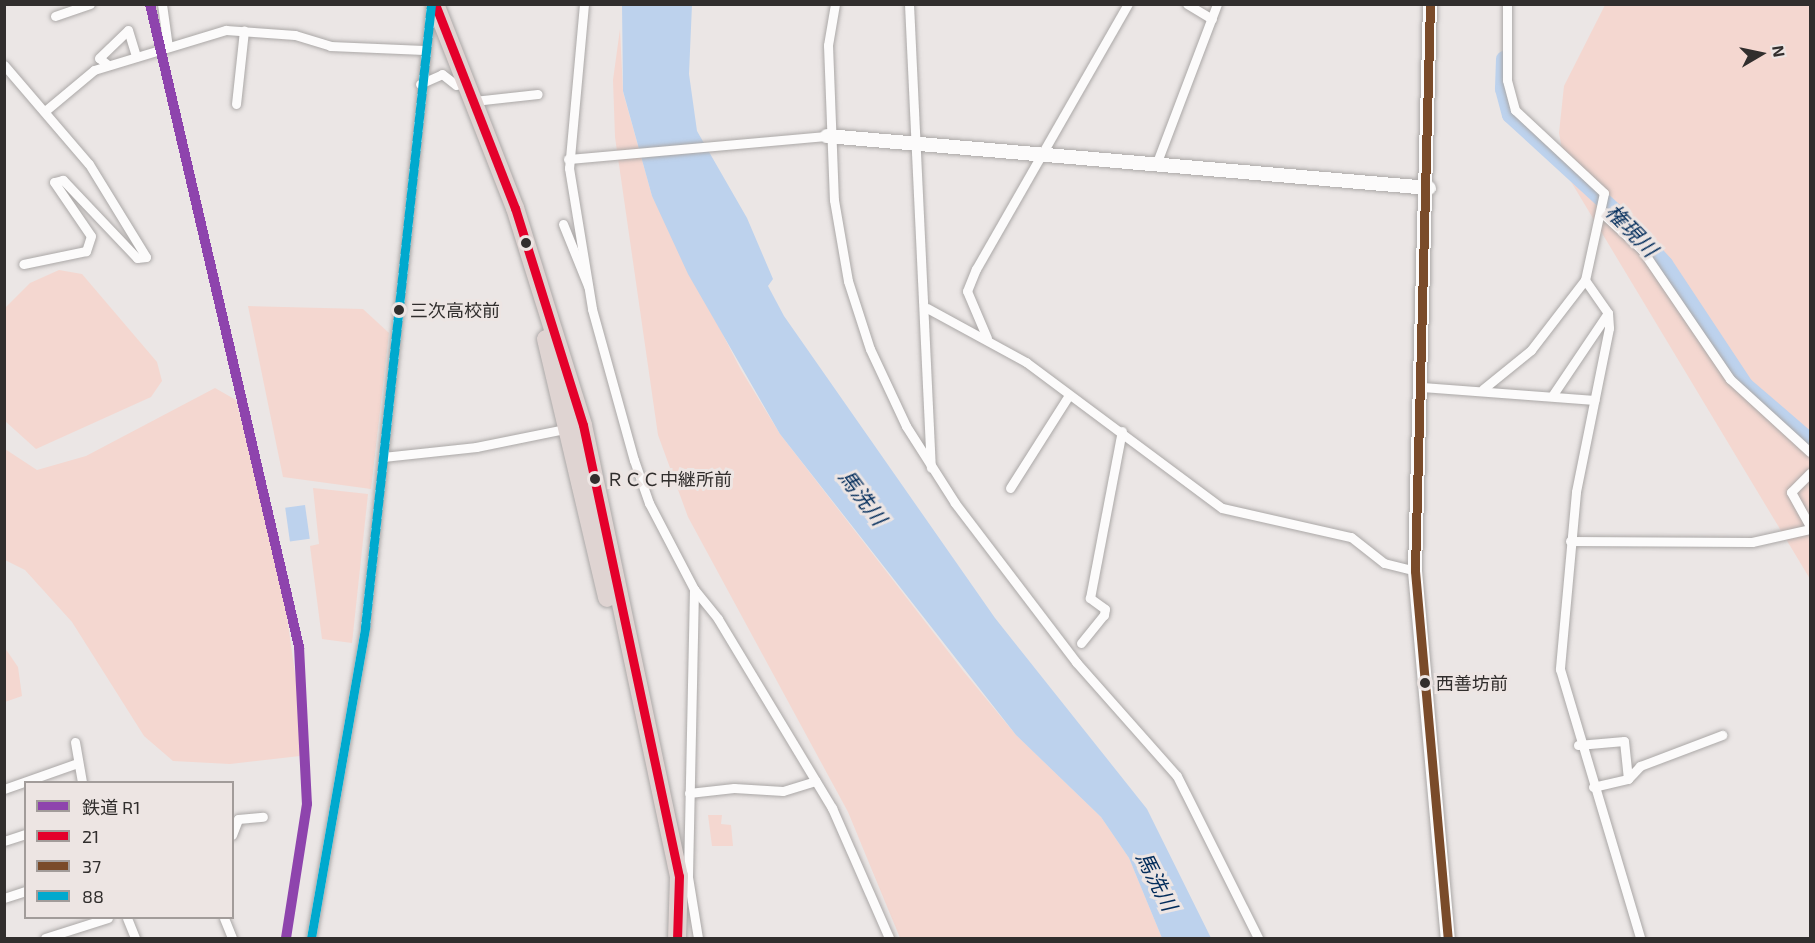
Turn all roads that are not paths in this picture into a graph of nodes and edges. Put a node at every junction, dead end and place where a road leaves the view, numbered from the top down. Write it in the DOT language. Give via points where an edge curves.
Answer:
graph roads {
  1 [pos="90,4"];
  2 [pos="162,4"];
  3 [pos="584,4"];
  4 [pos="835,4"];
  5 [pos="909,4"];
  6 [pos="1128,4"];
  7 [pos="1187,4"];
  8 [pos="1218,4"];
  9 [pos="1430,4"];
  10 [pos="1507,4"];
  11 [pos="430,8"];
  12 [pos="55,16"];
  13 [pos="1212,19"];
  14 [pos="244,30"];
  15 [pos="168,47"];
  16 [pos="424,50"];
  17 [pos="136,57"];
  18 [pos="4,65"];
  19 [pos="108,65"];
  20 [pos="420,84"];
  21 [pos="456,86"];
  22 [pos="538,94"];
  23 [pos="474,100"];
  24 [pos="236,104"];
  25 [pos="45,111"];
  26 [pos="821,137"];
  27 [pos="915,140"];
  28 [pos="1043,151"];
  29 [pos="568,159"];
  30 [pos="1157,162"];
  31 [pos="1429,188"];
  32 [pos="1602,210"];
  33 [pos="563,224"];
  34 [pos="23,264"];
  35 [pos="1585,280"];
  36 [pos="589,288"];
  37 [pos="927,308"];
  38 [pos="1608,313"];
  39 [pos="987,338"];
  40 [pos="1422,387"];
  41 [pos="1483,389"];
  42 [pos="1069,395"];
  43 [pos="1552,396"];
  44 [pos="1595,400"];
  45 [pos="576,426"];
  46 [pos="1122,431"];
  47 [pos="1810,452"];
  48 [pos="383,457"];
  49 [pos="931,466"];
  50 [pos="1810,473"];
  51 [pos="1010,488"];
  52 [pos="1810,528"];
  53 [pos="1569,541"];
  54 [pos="1415,572"];
  55 [pos="694,589"];
  56 [pos="1081,643"];
  57 [pos="1722,735"];
  58 [pos="75,741"];
  59 [pos="1578,745"];
  60 [pos="75,764"];
  61 [pos="1628,779"];
  62 [pos="27,781"];
  63 [pos="81,781"];
  64 [pos="816,781"];
  65 [pos="24,782"];
  66 [pos="1593,787"];
  67 [pos="4,789"];
  68 [pos="689,793"];
  69 [pos="263,817"];
  70 [pos="234,830"];
  71 [pos="24,835"];
  72 [pos="4,841"];
  73 [pos="678,877"];
  74 [pos="24,892"];
  75 [pos="4,898"];
  76 [pos="105,919"];
  77 [pos="127,919"];
  78 [pos="224,919"];
  79 [pos="229,938"];
  80 [pos="45,939"];
  81 [pos="135,939"];
  82 [pos="311,939"];
  83 [pos="664,939"];
  84 [pos="677,939"];
  85 [pos="698,939"];
  86 [pos="889,939"];
  87 [pos="1258,939"];
  88 [pos="1448,939"];
  89 [pos="1640,939"];
  1 -- 12 [label="street"];
  2 -- 15 [label="street"];
  3 -- 29 [label="street" via="579,104"];
  4 -- 26 [label="street"];
  5 -- 27 [label="street"];
  6 -- 28 [label="street"];
  7 -- 13 [label="street"];
  8 -- 13 [label="street"];
  9 -- 31 [label="main road"];
  10 -- 32 [label="street" via="1507,80 1515,110 1604,192"];
  11 -- 16 [label="street"];
  11 -- 21 [label="highway"];
  11 -- 23 [label="highway"];
  13 -- 30 [label="street"];
  14 -- 15 [label="street" via="226,30"];
  14 -- 16 [label="street" via="295,35 330,46"];
  14 -- 24 [label="street"];
  15 -- 17 [label="street"];
  16 -- 20 [label="street"];
  17 -- 19 [label="street"];
  17 -- 19 [label="street" via="128,30 99,58"];
  18 -- 25 [label="street"];
  19 -- 25 [label="street" via="94,70"];
  20 -- 21 [label="street" via="442,74"];
  20 -- 48 [label="street"];
  21 -- 45 [label="highway"];
  22 -- 23 [label="street"];
  23 -- 45 [label="highway" via="515,208"];
  25 -- 34 [label="street" via="101,181 146,257 137,258 63,180 54,182 91,236 86,251"];
  26 -- 27 [label="main road"];
  26 -- 29 [label="street"];
  26 -- 49 [label="street" via="848,281 870,350"];
  27 -- 28 [label="main road"];
  27 -- 37 [label="street"];
  28 -- 30 [label="main road"];
  28 -- 39 [label="street" via="967,291"];
  29 -- 36 [label="street"];
  30 -- 31 [label="main road"];
  31 -- 40 [label="main road"];
  32 -- 35 [label="street"];
  32 -- 47 [label="street" via="1642,250 1730,380"];
  33 -- 36 [label="street" via="576,268"];
  35 -- 38 [label="street"];
  35 -- 41 [label="street" via="1531,350"];
  36 -- 55 [label="street" via="615,400 649,503"];
  37 -- 39 [label="street"];
  37 -- 49 [label="street"];
  38 -- 43 [label="street"];
  38 -- 44 [label="street"];
  39 -- 42 [label="street"];
  40 -- 41 [label="street"];
  40 -- 54 [label="main road"];
  41 -- 43 [label="street"];
  42 -- 46 [label="street"];
  42 -- 51 [label="street"];
  43 -- 44 [label="street"];
  44 -- 53 [label="street"];
  45 -- 48 [label="street" via="476,447"];
  45 -- 73 [label="highway"];
  46 -- 54 [label="street" via="1222,508 1351,537 1384,563"];
  46 -- 56 [label="street" via="1090,598 1105,609 1104,615"];
  48 -- 82 [label="street" via="355,693"];
  49 -- 87 [label="street" via="1076,662 1177,776"];
  50 -- 52 [label="street" via="1791,492"];
  52 -- 53 [label="street" via="1752,542"];
  53 -- 59 [label="street" via="1560,669"];
  54 -- 88 [label="main road"];
  55 -- 64 [label="street" via="718,619"];
  55 -- 68 [label="street" via="691,662 696,717"];
  57 -- 61 [label="street" via="1640,766"];
  58 -- 60 [label="street"];
  59 -- 61 [label="street" via="1624,741"];
  59 -- 66 [label="street"];
  60 -- 62 [label="street"];
  60 -- 63 [label="street"];
  61 -- 66 [label="street"];
  64 -- 68 [label="street" via="783,791 734,788"];
  64 -- 86 [label="street"];
  65 -- 67 [label="street"];
  66 -- 89 [label="street"];
  68 -- 73 [label="street"];
  69 -- 70 [label="street" via="238,819"];
  71 -- 72 [label="street"];
  73 -- 83 [label="highway"];
  73 -- 84 [label="highway"];
  73 -- 85 [label="street"];
  74 -- 75 [label="street"];
  76 -- 80 [label="street"];
  77 -- 81 [label="street"];
  78 -- 79 [label="street"];
}
